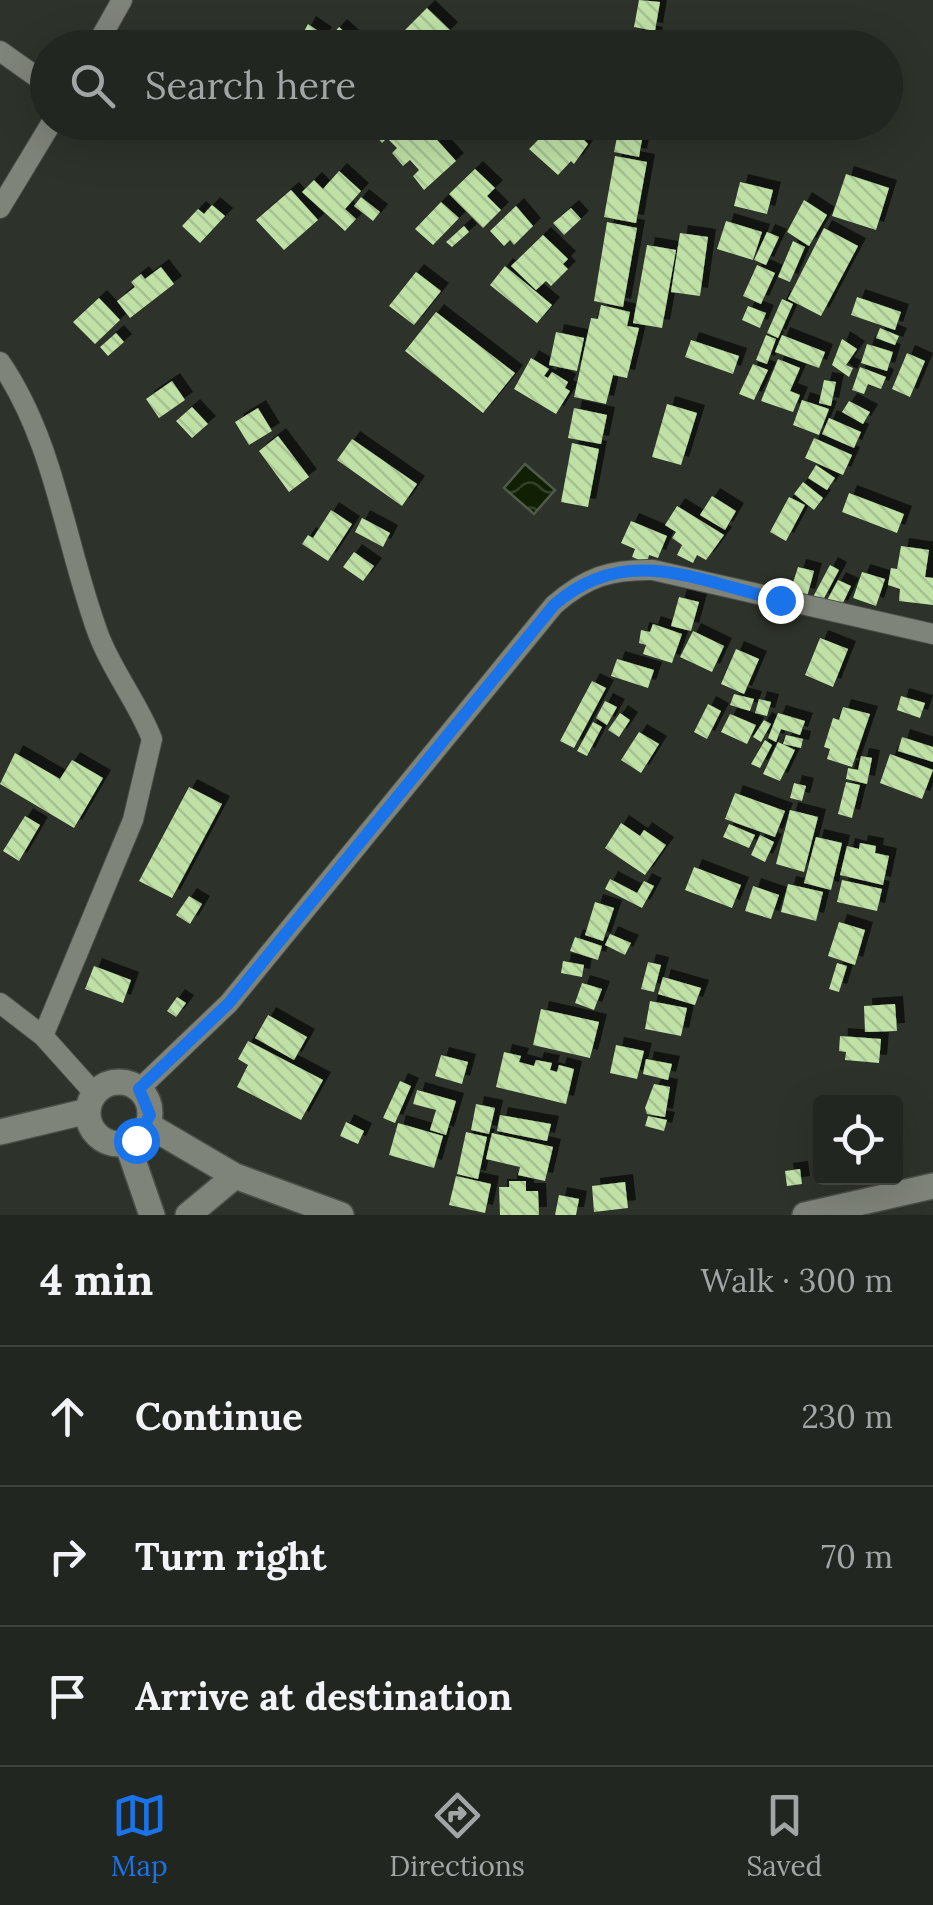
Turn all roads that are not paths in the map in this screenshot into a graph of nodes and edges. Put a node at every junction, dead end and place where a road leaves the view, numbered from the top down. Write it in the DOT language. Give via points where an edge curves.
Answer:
graph roads {
  1 [pos="122,0"];
  2 [pos="105,30"];
  3 [pos="0,51"];
  4 [pos="30,72"];
  5 [pos="41,140"];
  6 [pos="0,208"];
  7 [pos="0,362"];
  8 [pos="933,634"];
  9 [pos="0,1003"];
  10 [pos="43,1036"];
  11 [pos="139,1089"];
  12 [pos="91,1102"];
  13 [pos="148,1124"];
  14 [pos="0,1132"];
  15 [pos="127,1144"];
  16 [pos="235,1176"];
  17 [pos="933,1186"];
  18 [pos="152,1215"];
  19 [pos="188,1215"];
  20 [pos="341,1215"];
  21 [pos="805,1215"];
  1 -- 2 [label="street"];
  3 -- 4 [label="street"];
  5 -- 6 [label="street"];
  7 -- 10 [label="street" via="24,398 100,638 152,739 132,820"];
  8 -- 11 [label="street" via="654,570 616,569 580,582 229,1003"];
  9 -- 10 [label="street"];
  10 -- 12 [label="street"];
  11 -- 12 [label="street" via="121,1082"];
  11 -- 13 [label="street" via="149,1106"];
  12 -- 14 [label="street"];
  12 -- 15 [label="street" via="99,1137"];
  13 -- 15 [label="street"];
  13 -- 16 [label="street"];
  15 -- 18 [label="street"];
  16 -- 19 [label="street"];
  16 -- 20 [label="street"];
  17 -- 21 [label="street"];
}
